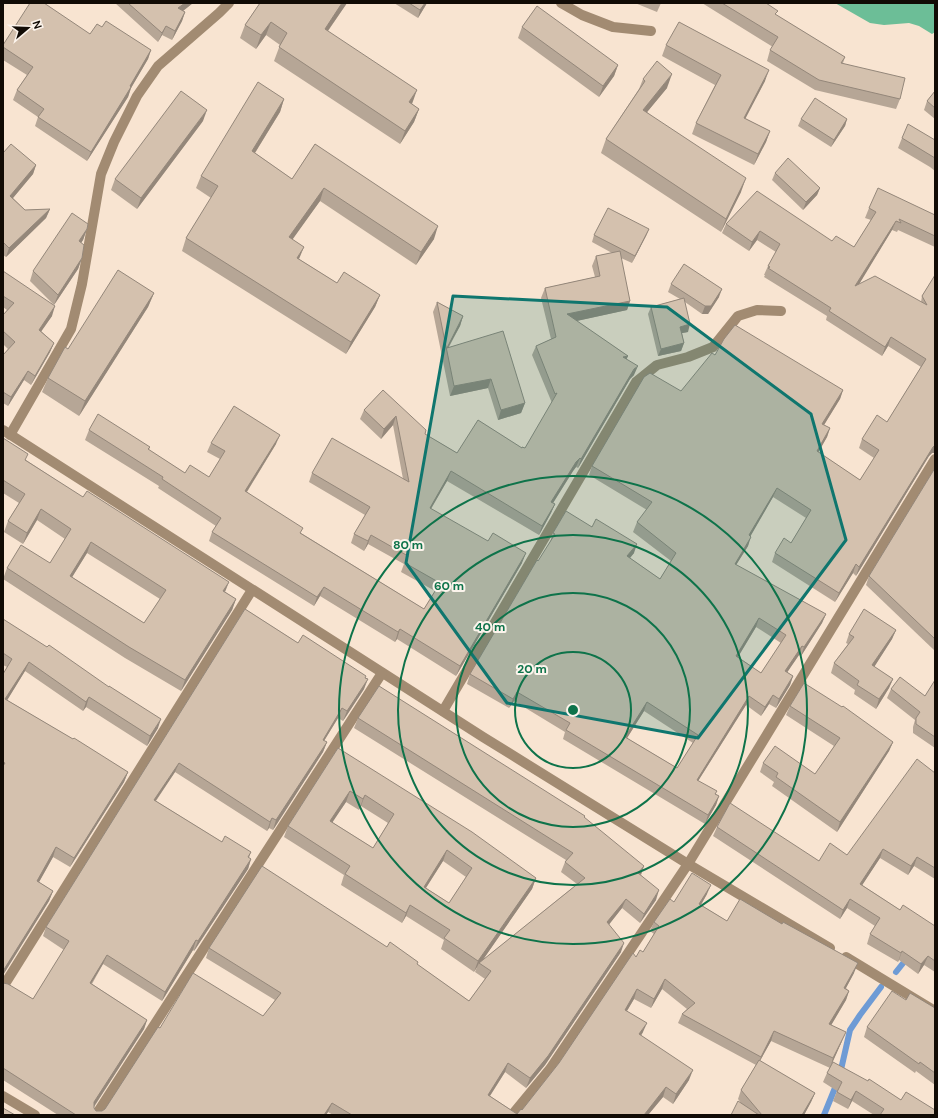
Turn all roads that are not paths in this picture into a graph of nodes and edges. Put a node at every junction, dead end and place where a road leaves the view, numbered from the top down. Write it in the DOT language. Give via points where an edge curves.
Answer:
graph roads {
  1 [pos="229,3"];
  2 [pos="561,3"];
  3 [pos="651,31"];
  4 [pos="781,311"];
  5 [pos="7,432"];
  6 [pos="935,459"];
  7 [pos="252,590"];
  8 [pos="382,673"];
  9 [pos="443,711"];
  10 [pos="688,864"];
  11 [pos="3,987"];
  12 [pos="935,1011"];
  13 [pos="3,1096"];
  14 [pos="35,1115"];
  15 [pos="96,1115"];
  16 [pos="512,1115"];
  1 -- 5 [label="street" via="158,66 137,96 101,174 82,284 71,329"];
  2 -- 3 [label="street" via="582,15 613,27"];
  4 -- 9 [label="street" via="757,310 738,316 713,347 688,357 657,364 636,382"];
  5 -- 7 [label="street"];
  6 -- 10 [label="street"];
  7 -- 8 [label="street"];
  7 -- 11 [label="street"];
  8 -- 9 [label="street"];
  8 -- 15 [label="street"];
  9 -- 10 [label="street"];
  10 -- 12 [label="street"];
  10 -- 16 [label="street" via="550,1069"];
  13 -- 14 [label="street"];
}
